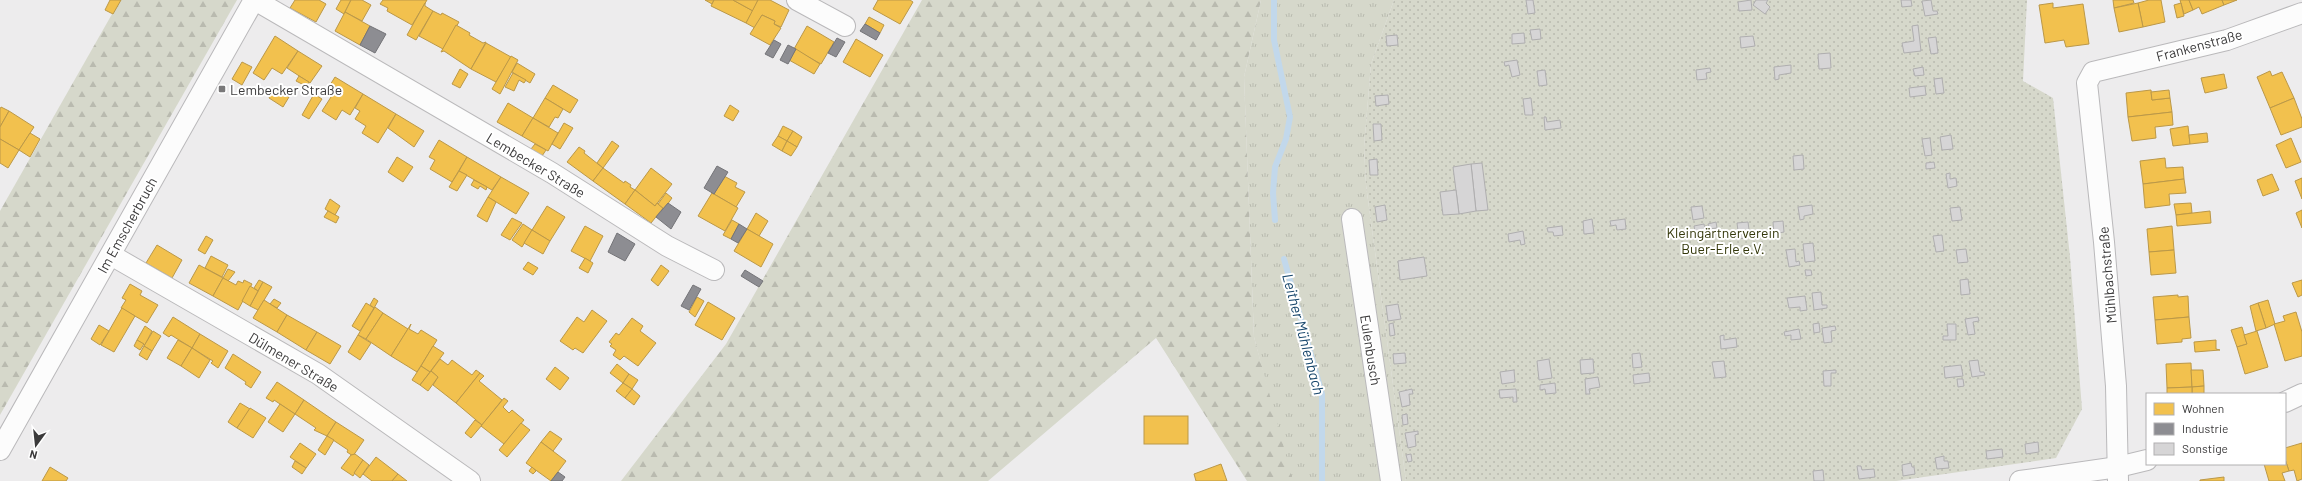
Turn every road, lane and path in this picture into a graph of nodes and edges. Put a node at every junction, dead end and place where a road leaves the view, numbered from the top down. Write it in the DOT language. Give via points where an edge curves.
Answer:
graph roads {
  1 [pos="254,0"];
  2 [pos="797,0"];
  3 [pos="2299,12"];
  4 [pos="845,26"];
  5 [pos="2093,72"];
  6 [pos="1352,218"];
  7 [pos="111,255"];
  8 [pos="714,270"];
  9 [pos="2302,394"];
  10 [pos="2286,402"];
  11 [pos="0,450"];
  12 [pos="2146,460"];
  13 [pos="2118,474"];
  14 [pos="470,481"];
  15 [pos="1391,481"];
  16 [pos="2020,481"];
  1 -- 7 [label="street, Im Emscherbruch"];
  1 -- 8 [label="street, Lembecker Straße" via="539,166 667,246"];
  2 -- 4 [label="street"];
  3 -- 5 [label="street, Frankenstraße" via="2227,40"];
  5 -- 13 [label="street, Mühlbachstraße" via="2087,83 2115,371"];
  6 -- 15 [label="street, Eulenbusch"];
  7 -- 11 [label="street, Im Emscherbruch"];
  7 -- 14 [label="street, Dülmener Straße" via="318,374"];
  9 -- 10 [label="street"];
  12 -- 13 [label="street"];
  13 -- 16 [label="street"];
}
